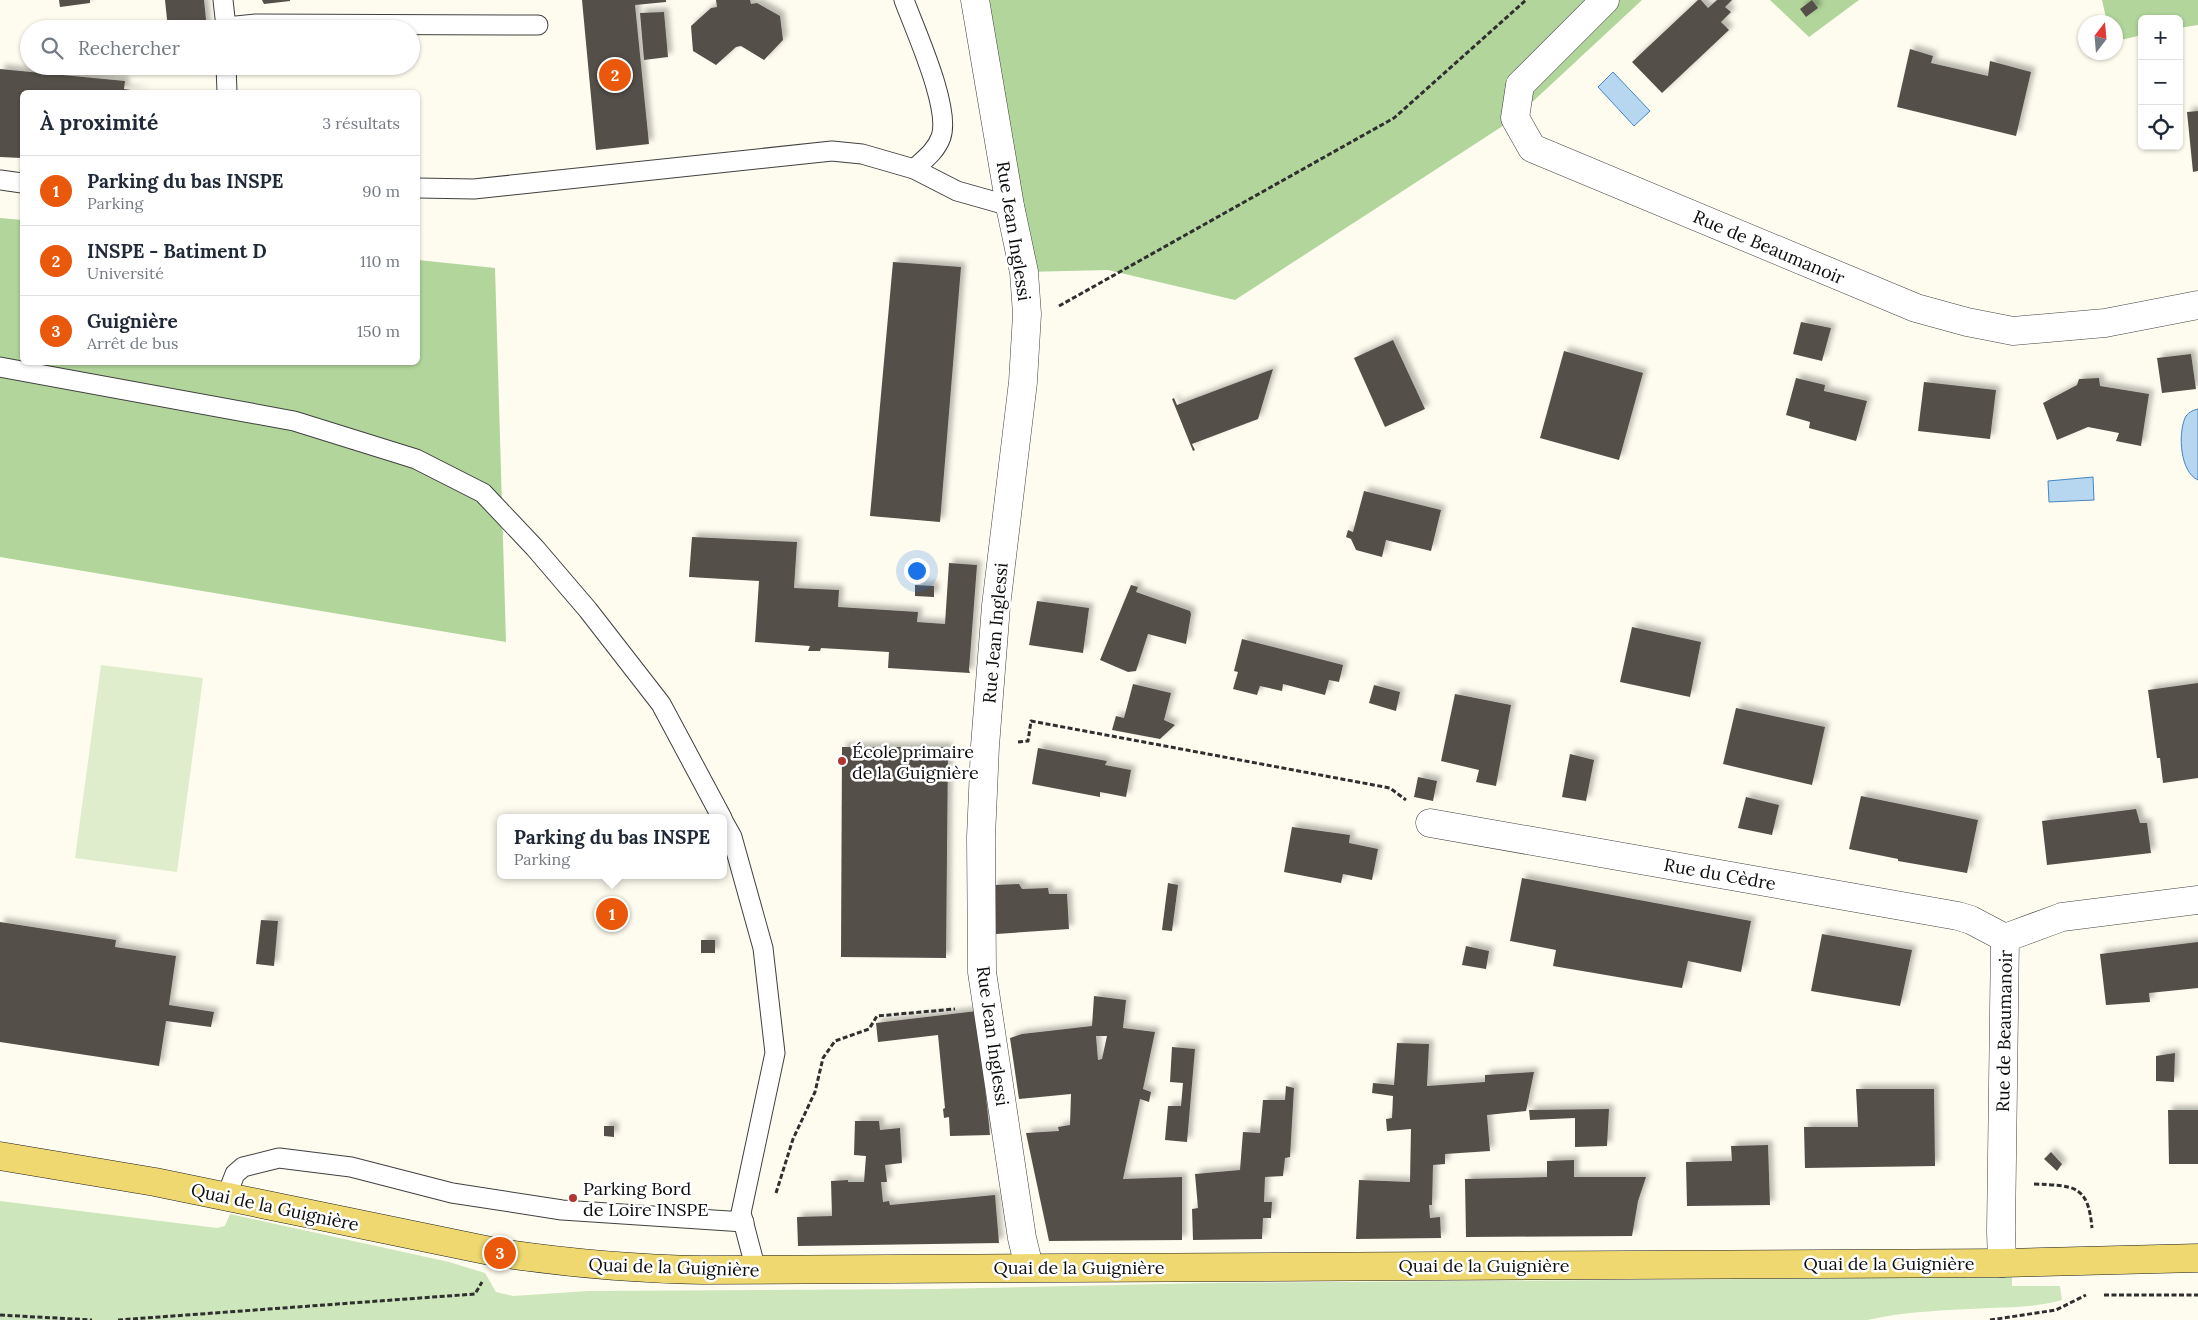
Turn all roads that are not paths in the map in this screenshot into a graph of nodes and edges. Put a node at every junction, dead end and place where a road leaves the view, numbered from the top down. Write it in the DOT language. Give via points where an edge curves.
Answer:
graph roads {
  1 [pos="223,0"];
  2 [pos="904,0"];
  3 [pos="975,0"];
  4 [pos="1605,0"];
  5 [pos="225,20"];
  6 [pos="420,24"];
  7 [pos="538,24"];
  8 [pos="226,75"];
  9 [pos="227,90"];
  10 [pos="914,169"];
  11 [pos="0,180"];
  12 [pos="20,183"];
  13 [pos="420,188"];
  14 [pos="1010,206"];
  15 [pos="2198,305"];
  16 [pos="0,367"];
  17 [pos="719,814"];
  18 [pos="1430,823"];
  19 [pos="727,828"];
  20 [pos="2198,900"];
  21 [pos="2005,938"];
  22 [pos="0,1156"];
  23 [pos="226,1197"];
  24 [pos="743,1218"];
  25 [pos="2198,1258"];
  26 [pos="2002,1263"];
  27 [pos="1028,1268"];
  28 [pos="756,1270"];
  1 -- 5 [label="lane"];
  2 -- 10 [label="lane" via="943,113 942,135 935,150"];
  3 -- 14 [label="street, Rue Jean Inglessi"];
  4 -- 15 [label="street, Rue de Beaumanoir" via="1520,85 1515,118 1532,148 1916,308 1967,322 2013,331 2104,323"];
  6 -- 7 [label="lane"];
  8 -- 9 [label="lane"];
  10 -- 13 [label="lane" via="862,154 832,151 474,189"];
  10 -- 14 [label="lane" via="958,191"];
  11 -- 12 [label="lane"];
  14 -- 27 [label="street, Rue Jean Inglessi" via="1024,272 1027,314 1023,382 996,606 985,746 981,837 982,972"];
  16 -- 17 [label="lane" via="294,421 416,459 483,493 588,610 661,704"];
  18 -- 21 [label="street, Rue du Cèdre" via="1958,916"];
  19 -- 24 [label="lane" via="763,948 775,1053"];
  20 -- 21 [label="street, Rue de Beaumanoir" via="2062,917"];
  21 -- 26 [label="street, Rue de Beaumanoir"];
  22 -- 23 [label="main road, Quai de la Guignière"];
  23 -- 24 [label="lane" via="235,1174 243,1168 279,1158 351,1167 452,1193 562,1210"];
  23 -- 28 [label="main road, Quai de la Guignière" via="557,1262 632,1269"];
  24 -- 28 [label="lane"];
  25 -- 26 [label="main road, Quai de la Guignière"];
  26 -- 27 [label="main road, Quai de la Guignière"];
  27 -- 28 [label="main road, Quai de la Guignière"];
}
